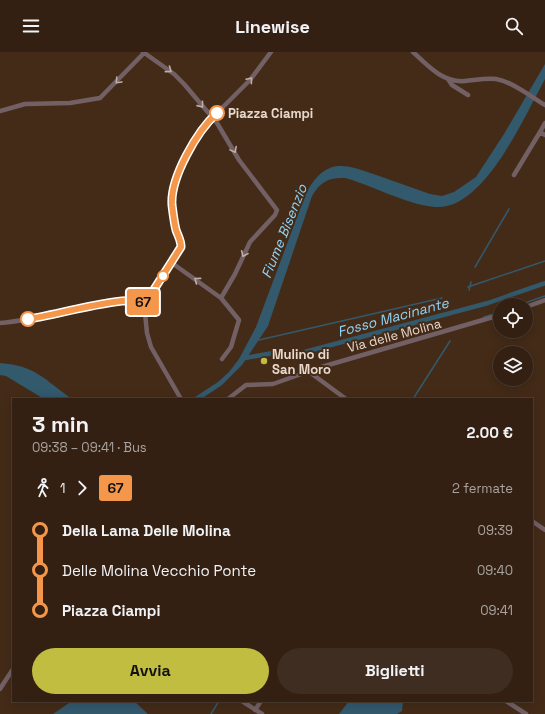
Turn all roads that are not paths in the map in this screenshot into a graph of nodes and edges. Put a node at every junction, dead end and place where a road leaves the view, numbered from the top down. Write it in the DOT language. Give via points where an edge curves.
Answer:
graph roads {
  1 [pos="144,52"];
  2 [pos="271,52"];
  3 [pos="413,52"];
  4 [pos="448,79"];
  5 [pos="468,95"];
  6 [pos="544,104"];
  7 [pos="0,111"];
  8 [pos="212,118"];
  9 [pos="545,123"];
  10 [pos="540,132"];
  11 [pos="545,134"];
  12 [pos="514,175"];
  13 [pos="172,262"];
  14 [pos="221,298"];
  15 [pos="545,300"];
  16 [pos="144,302"];
  17 [pos="533,304"];
  18 [pos="493,318"];
  19 [pos="0,323"];
  20 [pos="222,359"];
  21 [pos="308,371"];
  22 [pos="180,398"];
  23 [pos="229,398"];
  24 [pos="345,398"];
  25 [pos="533,522"];
  26 [pos="545,530"];
  27 [pos="12,671"];
  28 [pos="0,689"];
  29 [pos="244,702"];
  30 [pos="260,702"];
  31 [pos="508,702"];
  32 [pos="256,710"];
  33 [pos="262,714"];
  34 [pos="526,714"];
  1 -- 7 [label="street, one-way" via="100,98 70,103 25,104"];
  1 -- 8 [label="street, one-way" via="176,75"];
  8 -- 2 [label="street, one-way" via="255,74"];
  3 -- 4 [label="street"];
  4 -- 5 [label="street" via="452,85"];
  4 -- 6 [label="street" via="497,80"];
  8 -- 13 [label="street" via="187,156 173,189 175,226 181,243 180,250"];
  8 -- 14 [label="street, one-way" via="239,160 277,210 250,242"];
  9 -- 10 [label="street"];
  10 -- 11 [label="street"];
  10 -- 12 [label="street"];
  14 -- 13 [label="street, one-way"];
  13 -- 16 [label="street"];
  14 -- 20 [label="street" via="239,320 231,346"];
  15 -- 17 [label="street"];
  16 -- 19 [label="street" via="95,306"];
  16 -- 22 [label="street" via="151,346"];
  18 -- 21 [label="street, Via delle Molina"];
  21 -- 23 [label="street, Via delle Molina" via="268,385 246,385"];
  21 -- 24 [label="street"];
  25 -- 26 [label="street"];
  27 -- 28 [label="street"];
  29 -- 32 [label="street"];
  30 -- 32 [label="street"];
  31 -- 34 [label="street"];
  32 -- 33 [label="street"];
}
